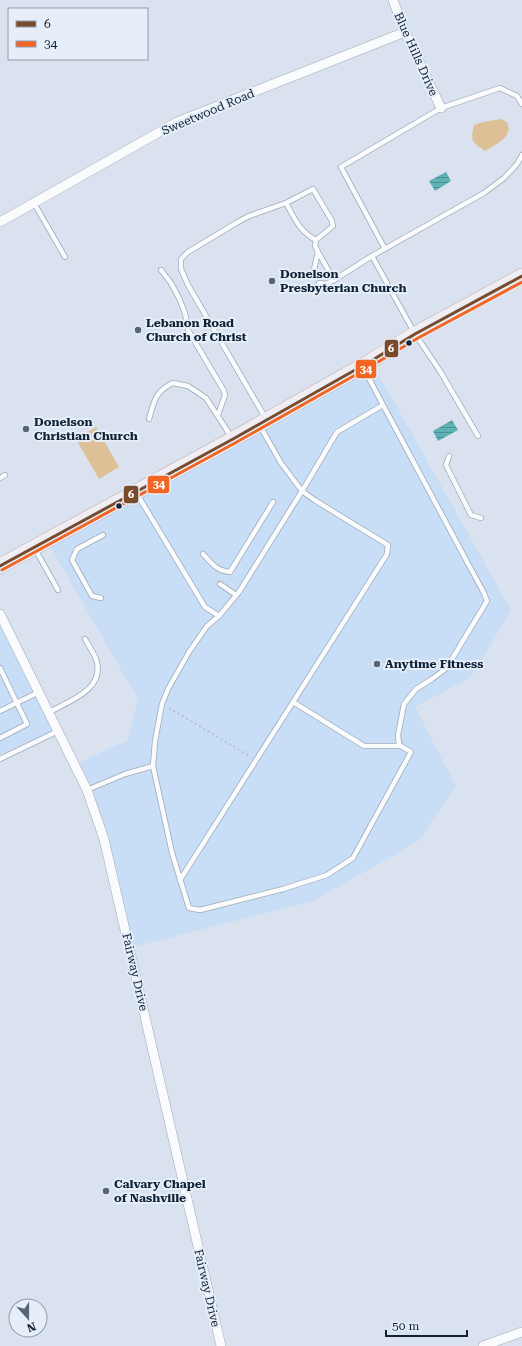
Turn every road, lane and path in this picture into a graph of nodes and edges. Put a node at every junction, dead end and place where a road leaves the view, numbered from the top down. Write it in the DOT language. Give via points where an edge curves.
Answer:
graph roads {
  1 [pos="393,0"];
  2 [pos="404,32"];
  3 [pos="522,104"];
  4 [pos="440,108"];
  5 [pos="522,156"];
  6 [pos="286,202"];
  7 [pos="34,203"];
  8 [pos="0,222"];
  9 [pos="316,240"];
  10 [pos="385,249"];
  11 [pos="318,252"];
  12 [pos="372,256"];
  13 [pos="65,257"];
  14 [pos="161,270"];
  15 [pos="314,274"];
  16 [pos="522,276"];
  17 [pos="334,280"];
  18 [pos="319,284"];
  19 [pos="415,334"];
  20 [pos="362,366"];
  21 [pos="383,405"];
  22 [pos="218,415"];
  23 [pos="148,419"];
  24 [pos="263,422"];
  25 [pos="478,436"];
  26 [pos="233,439"];
  27 [pos="449,456"];
  28 [pos="302,491"];
  29 [pos="136,492"];
  30 [pos="273,502"];
  31 [pos="481,518"];
  32 [pos="103,535"];
  33 [pos="35,548"];
  34 [pos="202,554"];
  35 [pos="0,566"];
  36 [pos="220,584"];
  37 [pos="58,590"];
  38 [pos="236,595"];
  39 [pos="101,598"];
  40 [pos="0,614"];
  41 [pos="219,616"];
  42 [pos="85,640"];
  43 [pos="0,668"];
  44 [pos="39,692"];
  45 [pos="292,702"];
  46 [pos="17,703"];
  47 [pos="169,708"];
  48 [pos="0,711"];
  49 [pos="49,712"];
  50 [pos="58,731"];
  51 [pos="0,738"];
  52 [pos="400,746"];
  53 [pos="0,759"];
  54 [pos="255,760"];
  55 [pos="153,766"];
  56 [pos="86,790"];
  57 [pos="180,880"];
  58 [pos="522,1332"];
  59 [pos="221,1346"];
  60 [pos="484,1346"];
  1 -- 2 [label="street, Blue Hills Drive"];
  2 -- 4 [label="street, Blue Hills Drive"];
  2 -- 7 [label="street, Sweetwood Road" via="177,122"];
  3 -- 4 [label="lane" via="517,96 500,88"];
  4 -- 10 [label="lane" via="341,167"];
  5 -- 10 [label="lane" via="504,178 484,193"];
  6 -- 9 [label="lane" via="301,230"];
  6 -- 9 [label="lane" via="313,189 332,221 332,226"];
  6 -- 24 [label="lane" via="236,223 188,252 181,259 181,269 188,285"];
  7 -- 8 [label="street, Sweetwood Road"];
  7 -- 13 [label="lane"];
  9 -- 11 [label="lane"];
  10 -- 12 [label="lane"];
  11 -- 15 [label="lane"];
  11 -- 17 [label="lane"];
  12 -- 17 [label="lane"];
  12 -- 19 [label="lane"];
  14 -- 22 [label="lane" via="174,288 185,313 188,330 224,391"];
  16 -- 19 [label="main road"];
  17 -- 18 [label="lane"];
  19 -- 20 [label="main road"];
  19 -- 25 [label="lane"];
  20 -- 21 [label="lane"];
  20 -- 24 [label="main road"];
  21 -- 28 [label="lane" via="337,432"];
  21 -- 52 [label="lane" via="486,601 444,670 416,689 404,704 398,735"];
  22 -- 23 [label="lane" via="199,392 188,386 173,383 160,390"];
  22 -- 26 [label="lane"];
  24 -- 26 [label="main road"];
  24 -- 28 [label="lane" via="281,463"];
  26 -- 29 [label="main road"];
  27 -- 31 [label="lane" via="446,465 450,476 471,515"];
  28 -- 38 [label="lane"];
  28 -- 45 [label="lane" via="388,545 387,554"];
  29 -- 33 [label="main road"];
  29 -- 41 [label="lane" via="205,607"];
  30 -- 34 [label="lane" via="230,572 215,567"];
  32 -- 39 [label="lane" via="77,549 72,560 92,596"];
  33 -- 35 [label="main road"];
  33 -- 37 [label="lane"];
  36 -- 38 [label="lane"];
  38 -- 41 [label="lane"];
  40 -- 44 [label="street, Fairway Drive"];
  41 -- 55 [label="lane" via="207,626 168,689 162,704"];
  42 -- 49 [label="lane" via="96,660 94,682 86,692"];
  43 -- 46 [label="lane"];
  44 -- 46 [label="lane"];
  44 -- 49 [label="street, Fairway Drive"];
  45 -- 52 [label="lane" via="364,746"];
  45 -- 54 [label="lane"];
  46 -- 48 [label="lane"];
  46 -- 51 [label="lane" via="27,724"];
  47 -- 54 [label="path"];
  49 -- 50 [label="street, Fairway Drive"];
  50 -- 53 [label="lane"];
  50 -- 56 [label="street, Fairway Drive"];
  52 -- 57 [label="lane" via="410,752 353,858 327,875 200,910 189,908"];
  54 -- 57 [label="lane"];
  55 -- 56 [label="lane"];
  55 -- 57 [label="lane"];
  56 -- 59 [label="street, Fairway Drive" via="104,839"];
  58 -- 60 [label="street"];
}
